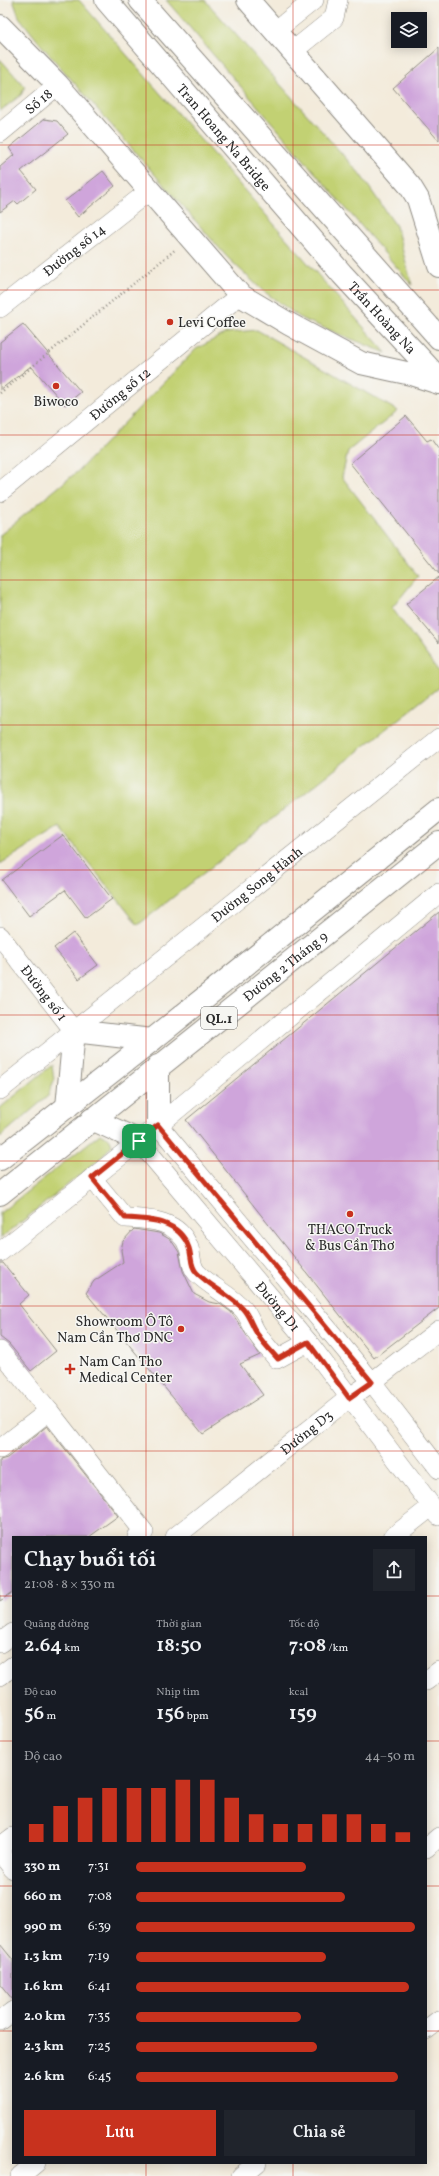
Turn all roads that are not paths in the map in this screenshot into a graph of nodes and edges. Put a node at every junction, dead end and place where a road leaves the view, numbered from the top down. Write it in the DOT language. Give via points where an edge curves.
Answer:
graph roads {
  1 [pos="106,0"];
  2 [pos="140,0"];
  3 [pos="248,0"];
  4 [pos="314,0"];
  5 [pos="338,0"];
  6 [pos="0,26"];
  7 [pos="275,31"];
  8 [pos="293,51"];
  9 [pos="58,85"];
  10 [pos="0,133"];
  11 [pos="149,191"];
  12 [pos="362,251"];
  13 [pos="439,266"];
  14 [pos="342,274"];
  15 [pos="240,295"];
  16 [pos="0,308"];
  17 [pos="439,338"];
  18 [pos="439,379"];
  19 [pos="439,383"];
  20 [pos="0,492"];
  21 [pos="439,738"];
  22 [pos="439,809"];
  23 [pos="439,843"];
  24 [pos="439,893"];
  25 [pos="0,936"];
  26 [pos="74,1031"];
  27 [pos="152,1040"];
  28 [pos="158,1066"];
  29 [pos="0,1090"];
  30 [pos="67,1107"];
  31 [pos="92,1119"];
  32 [pos="158,1125"];
  33 [pos="139,1141"];
  34 [pos="0,1159"];
  35 [pos="92,1178"];
  36 [pos="0,1194"];
  37 [pos="0,1252"];
  38 [pos="439,1330"];
  39 [pos="308,1342"];
  40 [pos="0,1351"];
  41 [pos="372,1382"];
  42 [pos="349,1398"];
  43 [pos="49,1411"];
  44 [pos="0,1449"];
  45 [pos="439,1469"];
  46 [pos="435,1512"];
  47 [pos="138,1536"];
  48 [pos="175,1536"];
  49 [pos="395,1536"];
  50 [pos="12,1634"];
  51 [pos="0,1643"];
  52 [pos="12,1667"];
  53 [pos="439,1671"];
  54 [pos="0,1676"];
  55 [pos="427,1680"];
  56 [pos="12,1837"];
  57 [pos="439,1837"];
  58 [pos="0,1847"];
  59 [pos="427,1847"];
  60 [pos="0,1852"];
  61 [pos="12,1868"];
  62 [pos="12,2012"];
  63 [pos="439,2020"];
  64 [pos="0,2022"];
  65 [pos="427,2029"];
  66 [pos="35,2164"];
  67 [pos="20,2176"];
  1 -- 14 [label="main road, Tran Hoang Na Bridge"];
  2 -- 12 [label="main road, Tran Hoang Na Bridge"];
  3 -- 7 [label="main road"];
  4 -- 7 [label="street"];
  5 -- 8 [label="street" via="334,18"];
  6 -- 9 [label="main road"];
  7 -- 8 [label="main road"];
  8 -- 13 [label="main road" via="410,186 418,199"];
  9 -- 10 [label="street, Số 18"];
  9 -- 11 [label="main road"];
  11 -- 15 [label="main road"];
  11 -- 16 [label="street, Đường số 14"];
  12 -- 17 [label="main road, Trần Hoàng Na"];
  14 -- 18 [label="main road, Trần Hoàng Na"];
  15 -- 19 [label="main road" via="361,362"];
  15 -- 20 [label="street, Đường số 12"];
  21 -- 26 [label="street, Đường Song Hành"];
  22 -- 27 [label="main road, Đường 2 Tháng 9 / QL.1"];
  23 -- 28 [label="main road, Đường 2 Tháng 9 / QL.1"];
  24 -- 32 [label="street"];
  25 -- 26 [label="street, Đường số 1"];
  26 -- 27 [label="main road"];
  26 -- 29 [label="street, Đường Song Hành"];
  26 -- 30 [label="main road"];
  27 -- 30 [label="main road, Đường 2 Tháng 9 / QL.1"];
  28 -- 31 [label="main road, Đường 2 Tháng 9 / QL.1"];
  28 -- 32 [label="main road"];
  30 -- 34 [label="main road, Đường 2 Tháng 9 / QL.1"];
  31 -- 33 [label="main road"];
  31 -- 36 [label="main road, Đường 2 Tháng 9 / QL.1"];
  32 -- 33 [label="street"];
  32 -- 41 [label="street, Đường D1"];
  33 -- 35 [label="street"];
  33 -- 39 [label="street, Đường D1"];
  35 -- 37 [label="street"];
  35 -- 39 [label="street" via="125,1218 147,1219 167,1224 179,1232 189,1248 196,1272 242,1308 252,1321 257,1334 278,1359"];
  38 -- 41 [label="street, Đường D3"];
  39 -- 42 [label="street, Đường D1"];
  40 -- 43 [label="street"];
  41 -- 42 [label="street, Đường D3"];
  41 -- 45 [label="street, Đường D1"];
  42 -- 46 [label="street, Đường D1"];
  42 -- 48 [label="street, Đường D3"];
  43 -- 44 [label="street"];
  43 -- 47 [label="street" via="144,1532"];
  46 -- 49 [label="street"];
  50 -- 51 [label="street"];
  52 -- 54 [label="street"];
  53 -- 55 [label="street"];
  56 -- 58 [label="street"];
  57 -- 59 [label="street"];
  60 -- 61 [label="street"];
  62 -- 64 [label="street"];
  63 -- 65 [label="street"];
  66 -- 67 [label="street"];
}
